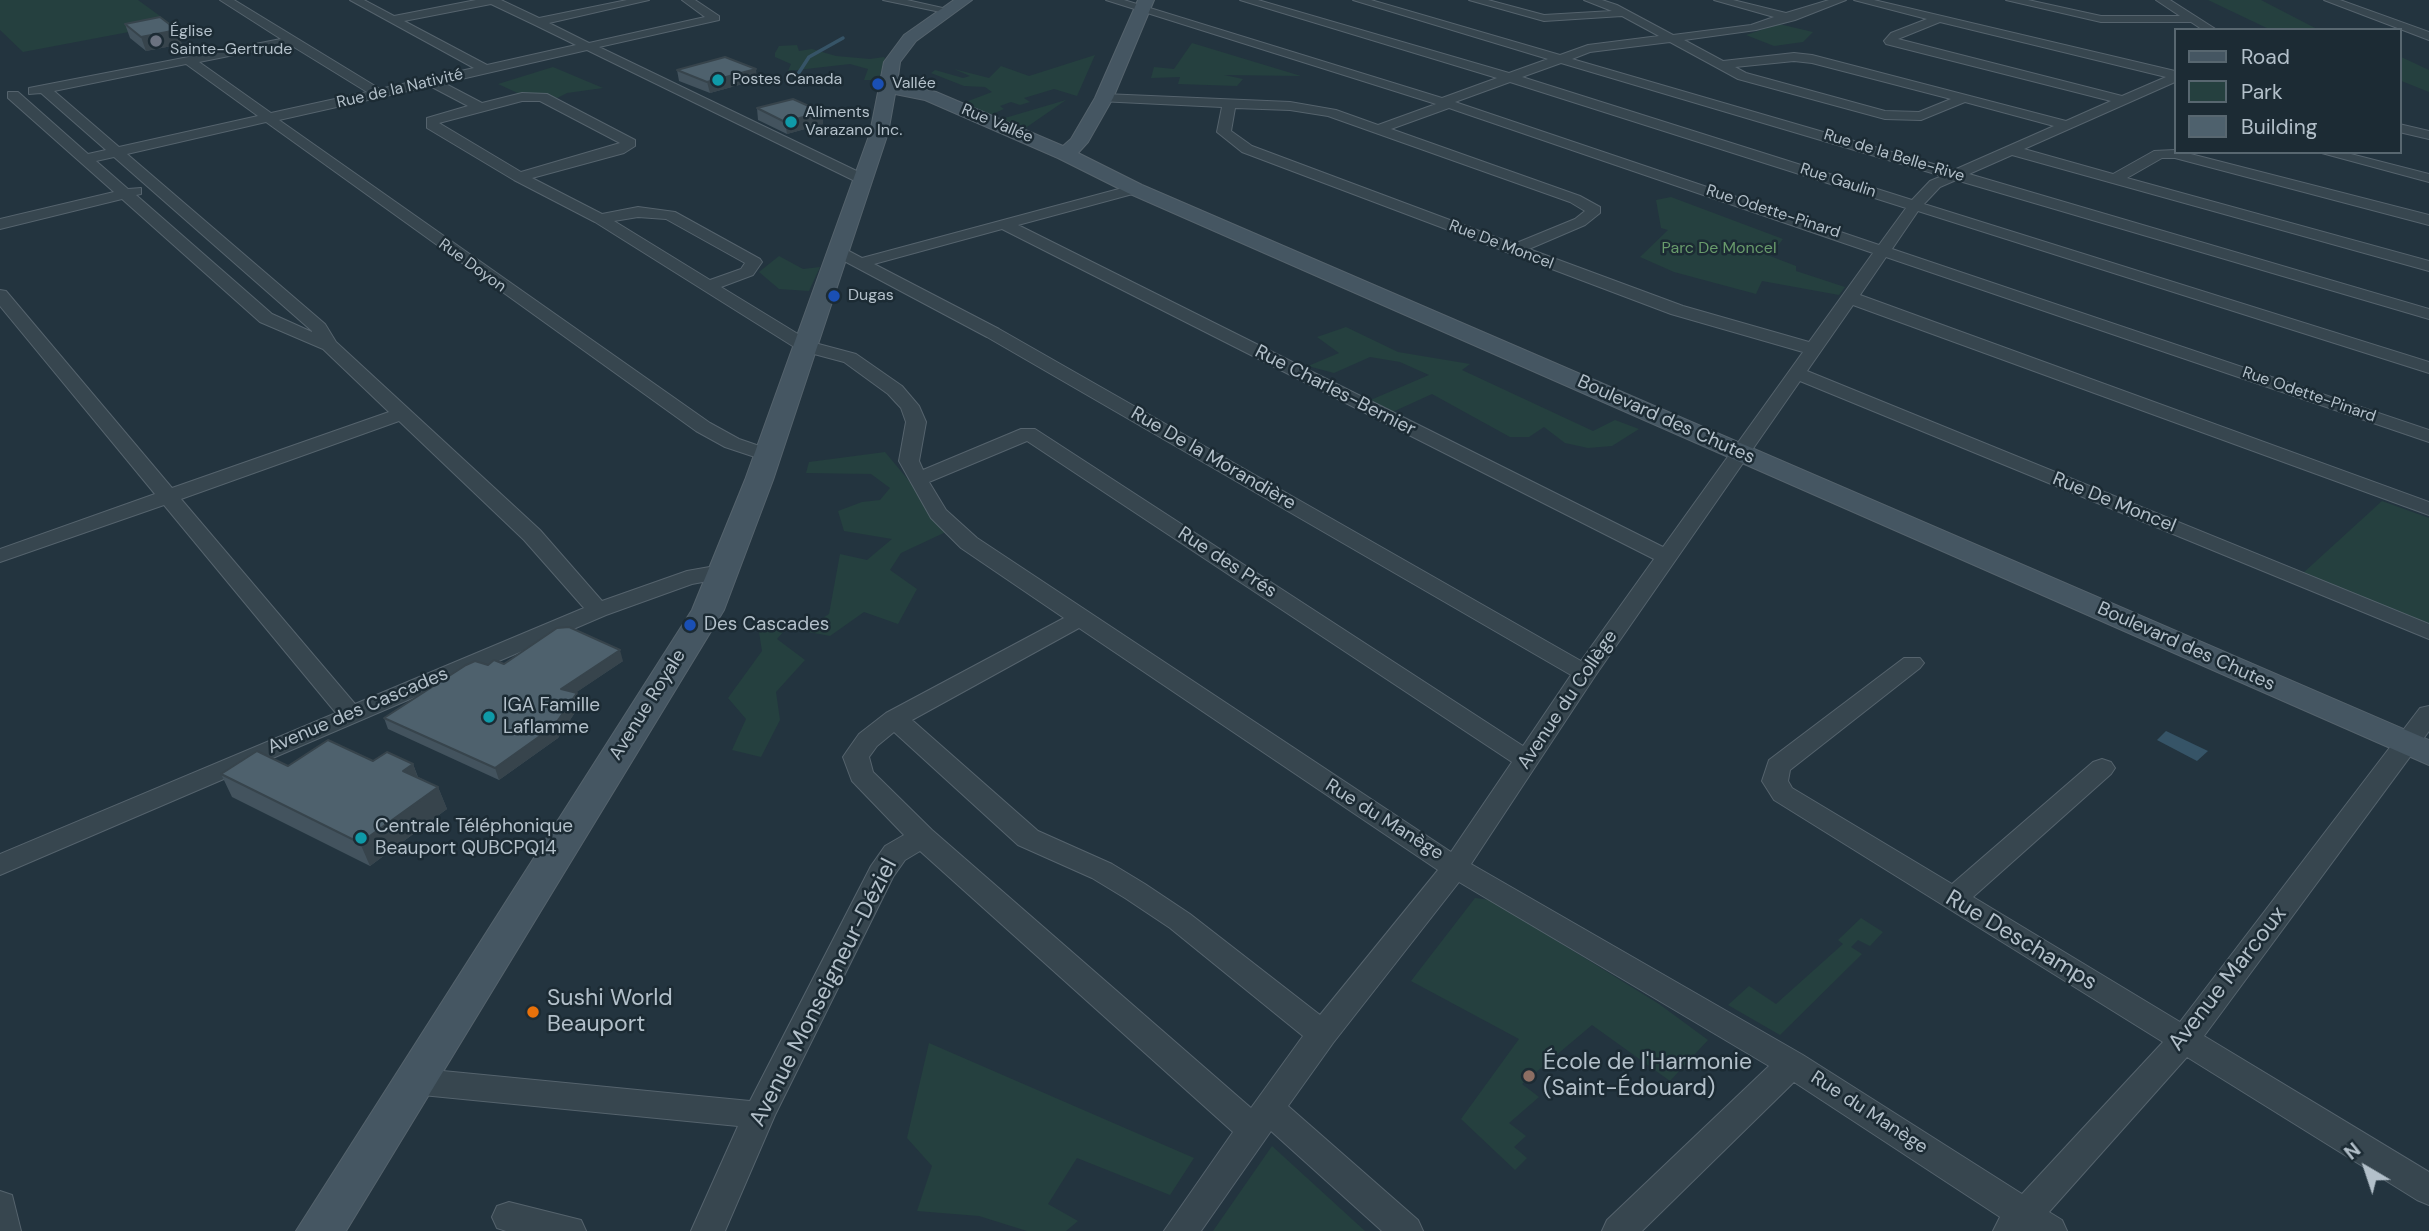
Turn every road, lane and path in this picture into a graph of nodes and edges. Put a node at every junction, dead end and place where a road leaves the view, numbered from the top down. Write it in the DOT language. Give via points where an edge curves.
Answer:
graph roads {
  1 [pos="226,0"];
  2 [pos="356,0"];
  3 [pos="492,0"];
  4 [pos="643,0"];
  5 [pos="688,0"];
  6 [pos="889,0"];
  7 [pos="1112,0"];
  8 [pos="1246,0"];
  9 [pos="1359,0"];
  10 [pos="1475,0"];
  11 [pos="1590,0"];
  12 [pos="1720,0"];
  13 [pos="1840,0"];
  14 [pos="1860,0"];
  15 [pos="2012,0"];
  16 [pos="2031,0"];
  17 [pos="2162,0"];
  18 [pos="2330,0"];
  19 [pos="957,5"];
  20 [pos="1144,5"];
  21 [pos="1625,13"];
  22 [pos="1791,18"];
  23 [pos="1938,19"];
  24 [pos="2193,19"];
  25 [pos="392,20"];
  26 [pos="2123,20"];
  27 [pos="537,22"];
  28 [pos="2208,28"];
  29 [pos="2429,36"];
  30 [pos="1672,39"];
  31 [pos="291,40"];
  32 [pos="588,47"];
  33 [pos="1562,57"];
  34 [pos="188,60"];
  35 [pos="1721,65"];
  36 [pos="486,70"];
  37 [pos="2174,76"];
  38 [pos="2174,76"];
  39 [pos="1508,77"];
  40 [pos="433,82"];
  41 [pos="888,87"];
  42 [pos="44,89"];
  43 [pos="379,94"];
  44 [pos="7,96"];
  45 [pos="1104,98"];
  46 [pos="1964,98"];
  47 [pos="2124,100"];
  48 [pos="1446,103"];
  49 [pos="1229,104"];
  50 [pos="480,107"];
  51 [pos="270,118"];
  52 [pos="2067,125"];
  53 [pos="2401,128"];
  54 [pos="1380,130"];
  55 [pos="2429,135"];
  56 [pos="2011,150"];
  57 [pos="118,152"];
  58 [pos="1065,154"];
  59 [pos="2333,154"];
  60 [pos="85,159"];
  61 [pos="1956,174"];
  62 [pos="519,177"];
  63 [pos="2429,178"];
  64 [pos="862,179"];
  65 [pos="2113,179"];
  66 [pos="155,187"];
  67 [pos="1135,189"];
  68 [pos="125,194"];
  69 [pos="1914,205"];
  70 [pos="600,219"];
  71 [pos="2429,220"];
  72 [pos="0,224"];
  73 [pos="1003,224"];
  74 [pos="1884,249"];
  75 [pos="1513,250"];
  76 [pos="849,258"];
  77 [pos="2429,266"];
  78 [pos="711,285"];
  79 [pos="0,295"];
  80 [pos="1851,298"];
  81 [pos="2429,314"];
  82 [pos="328,345"];
  83 [pos="805,346"];
  84 [pos="1813,349"];
  85 [pos="2429,368"];
  86 [pos="1799,374"];
  87 [pos="403,413"];
  88 [pos="2429,436"];
  89 [pos="1742,453"];
  90 [pos="767,455"];
  91 [pos="917,480"];
  92 [pos="169,496"];
  93 [pos="2429,509"];
  94 [pos="0,556"];
  95 [pos="1667,557"];
  96 [pos="721,572"];
  97 [pos="598,610"];
  98 [pos="1079,619"];
  99 [pos="2429,632"];
  100 [pos="1912,663"];
  101 [pos="1585,673"];
  102 [pos="350,713"];
  103 [pos="2429,714"];
  104 [pos="895,719"];
  105 [pos="2418,748"];
  106 [pos="1527,760"];
  107 [pos="2102,768"];
  108 [pos="922,837"];
  109 [pos="0,865"];
  110 [pos="1456,866"];
  111 [pos="1953,899"];
  112 [pos="1322,1034"];
  113 [pos="2183,1040"];
  114 [pos="1792,1064"];
  115 [pos="412,1081"];
  116 [pos="759,1115"];
  117 [pos="1261,1120"];
  118 [pos="2429,1190"];
  119 [pos="0,1206"];
  120 [pos="509,1217"];
  121 [pos="2017,1222"];
  122 [pos="4,1231"];
  123 [pos="320,1231"];
  124 [pos="569,1231"];
  125 [pos="708,1231"];
  126 [pos="1181,1231"];
  127 [pos="1406,1231"];
  128 [pos="1619,1231"];
  129 [pos="2050,1231"];
  1 -- 31 [label="street"];
  2 -- 25 [label="street"];
  3 -- 25 [label="street"];
  3 -- 27 [label="street"];
  4 -- 27 [label="street"];
  5 -- 32 [label="street, Rue de la Nativité" via="715,18"];
  6 -- 19 [label="street"];
  7 -- 20 [label="street, Rue Odette-Pinard"];
  8 -- 39 [label="street, Rue Gaulin"];
  9 -- 33 [label="street, Rue de la Belle-Rive"];
  10 -- 21 [label="street" via="1544,18"];
  11 -- 21 [label="street"];
  12 -- 22 [label="street"];
  13 -- 22 [label="street"];
  14 -- 23 [label="street"];
  15 -- 26 [label="street"];
  16 -- 26 [label="street"];
  17 -- 24 [label="street"];
  18 -- 29 [label="street"];
  19 -- 41 [label="street, Avenue Royale" via="910,38 892,62"];
  20 -- 45 [label="street"];
  20 -- 48 [label="street, Rue Odette-Pinard"];
  21 -- 30 [label="street"];
  22 -- 30 [label="street" via="1752,29"];
  23 -- 37 [label="street"];
  23 -- 47 [label="street" via="1890,41"];
  24 -- 26 [label="street"];
  24 -- 28 [label="street"];
  25 -- 36 [label="street"];
  27 -- 32 [label="street"];
  30 -- 33 [label="street" via="1601,46"];
  30 -- 35 [label="street"];
  31 -- 34 [label="street"];
  31 -- 43 [label="street"];
  32 -- 36 [label="street, Rue de la Nativité"];
  32 -- 64 [label="street"];
  33 -- 39 [label="street"];
  33 -- 61 [label="street, Rue de la Belle-Rive"];
  34 -- 42 [label="street"];
  34 -- 51 [label="street, Rue Doyon"];
  35 -- 46 [label="street" via="1804,57"];
  35 -- 46 [label="street" via="1749,78 1898,118 1921,116"];
  36 -- 40 [label="street, Rue de la Nativité"];
  38 -- 47 [label="street, Avenue du Collège"];
  39 -- 48 [label="street"];
  39 -- 69 [label="street, Rue Gaulin"];
  40 -- 43 [label="street, Rue de la Nativité"];
  40 -- 50 [label="street"];
  41 -- 58 [label="street, Rue Vallée" via="930,96"];
  41 -- 64 [label="street, Avenue Royale" via="879,133"];
  42 -- 44 [label="street"];
  42 -- 57 [label="street"];
  43 -- 51 [label="street, Rue de la Nativité"];
  44 -- 60 [label="street"];
  45 -- 49 [label="street"];
  45 -- 58 [label="street" via="1078,142"];
  46 -- 52 [label="street"];
  47 -- 52 [label="street, Avenue du Collège"];
  48 -- 54 [label="street"];
  48 -- 74 [label="street, Rue Odette-Pinard"];
  49 -- 54 [label="street" via="1311,109"];
  49 -- 75 [label="street, Rue De Moncel" via="1224,132 1247,149"];
  50 -- 62 [label="street" via="440,117 432,125"];
  50 -- 62 [label="street" via="542,97 630,143"];
  51 -- 57 [label="street, Rue de la Nativité"];
  51 -- 90 [label="street, Rue Doyon" via="703,427"];
  52 -- 56 [label="street, Avenue du Collège"];
  53 -- 55 [label="street"];
  54 -- 75 [label="street" via="1595,210 1580,222"];
  56 -- 61 [label="street, Avenue du Collège"];
  56 -- 65 [label="street"];
  57 -- 60 [label="street, Rue de la Nativité"];
  57 -- 66 [label="street"];
  58 -- 67 [label="street, Boulevard des Chutes"];
  59 -- 63 [label="street"];
  60 -- 68 [label="street"];
  61 -- 69 [label="street, Avenue du Collège" via="1935,184"];
  61 -- 81 [label="street, Rue de la Belle-Rive"];
  62 -- 70 [label="street"];
  64 -- 76 [label="street, Avenue Royale"];
  65 -- 71 [label="street" via="2159,154 2175,154"];
  65 -- 77 [label="street"];
  66 -- 68 [label="street"];
  66 -- 82 [label="street" via="320,328"];
  67 -- 73 [label="street"];
  67 -- 89 [label="street, Boulevard des Chutes"];
  68 -- 72 [label="street"];
  68 -- 82 [label="street" via="266,318"];
  69 -- 74 [label="street, Avenue du Collège"];
  69 -- 85 [label="street, Rue Gaulin"];
  70 -- 78 [label="street"];
  70 -- 78 [label="street" via="638,212 670,215 754,262 747,272"];
  73 -- 76 [label="street"];
  73 -- 95 [label="street, Rue Charles-Bernier"];
  74 -- 80 [label="street, Avenue du Collège"];
  74 -- 88 [label="street, Rue Odette-Pinard"];
  75 -- 84 [label="street, Rue De Moncel" via="1677,310"];
  76 -- 83 [label="street, Avenue Royale"];
  76 -- 101 [label="street, Rue De la Morandière" via="993,333"];
  78 -- 83 [label="street"];
  79 -- 92 [label="street"];
  80 -- 84 [label="street, Avenue du Collège"];
  80 -- 93 [label="street"];
  82 -- 87 [label="street"];
  83 -- 90 [label="street, Avenue Royale"];
  83 -- 91 [label="street, Rue du Manège" via="850,358 910,406 916,422 909,461"];
  84 -- 86 [label="street, Avenue du Collège"];
  86 -- 89 [label="street, Avenue du Collège"];
  86 -- 99 [label="street, Rue De Moncel"];
  87 -- 92 [label="street"];
  87 -- 97 [label="street" via="532,535"];
  89 -- 95 [label="street, Avenue du Collège"];
  89 -- 105 [label="street, Boulevard des Chutes"];
  90 -- 96 [label="street, Avenue Royale"];
  91 -- 98 [label="street, Rue du Manège" via="938,514 969,543"];
  91 -- 106 [label="street, Rue des Prés" via="1028,433"];
  92 -- 94 [label="street"];
  92 -- 102 [label="street"];
  95 -- 101 [label="street, Avenue du Collège"];
  96 -- 97 [label="street, Avenue des Cascades" via="687,578"];
  96 -- 115 [label="street, Avenue Royale" via="708,610"];
  97 -- 102 [label="street, Avenue des Cascades"];
  98 -- 104 [label="street"];
  98 -- 110 [label="street, Rue du Manège" via="1417,845"];
  100 -- 111 [label="street, Rue Deschamps" via="1778,766 1775,781 1783,794"];
  101 -- 106 [label="street, Avenue du Collège"];
  102 -- 109 [label="street, Avenue des Cascades"];
  103 -- 105 [label="street, Avenue Marcoux"];
  104 -- 108 [label="street" via="868,740 856,757 860,775"];
  104 -- 112 [label="street" via="1028,838 1102,872 1169,914"];
  105 -- 113 [label="street, Avenue Marcoux"];
  106 -- 110 [label="street, Avenue du Collège"];
  107 -- 111 [label="street"];
  108 -- 116 [label="street, Avenue Monseigneur-Déziel" via="895,853 881,873"];
  108 -- 117 [label="street"];
  110 -- 112 [label="street, Avenue du Collège"];
  110 -- 114 [label="street, Rue du Manège"];
  111 -- 113 [label="street, Rue Deschamps"];
  112 -- 117 [label="street, Avenue du Collège"];
  113 -- 118 [label="street, Rue Deschamps"];
  113 -- 121 [label="street, Avenue Marcoux"];
  114 -- 121 [label="street, Rue du Manège"];
  114 -- 128 [label="street"];
  115 -- 116 [label="street"];
  115 -- 123 [label="street, Avenue Royale"];
  116 -- 125 [label="street, Avenue Monseigneur-Déziel"];
  117 -- 126 [label="street, Avenue du Collège"];
  117 -- 127 [label="street"];
  119 -- 122 [label="street"];
  120 -- 124 [label="street"];
  121 -- 129 [label="street, Rue du Manège"];
}
